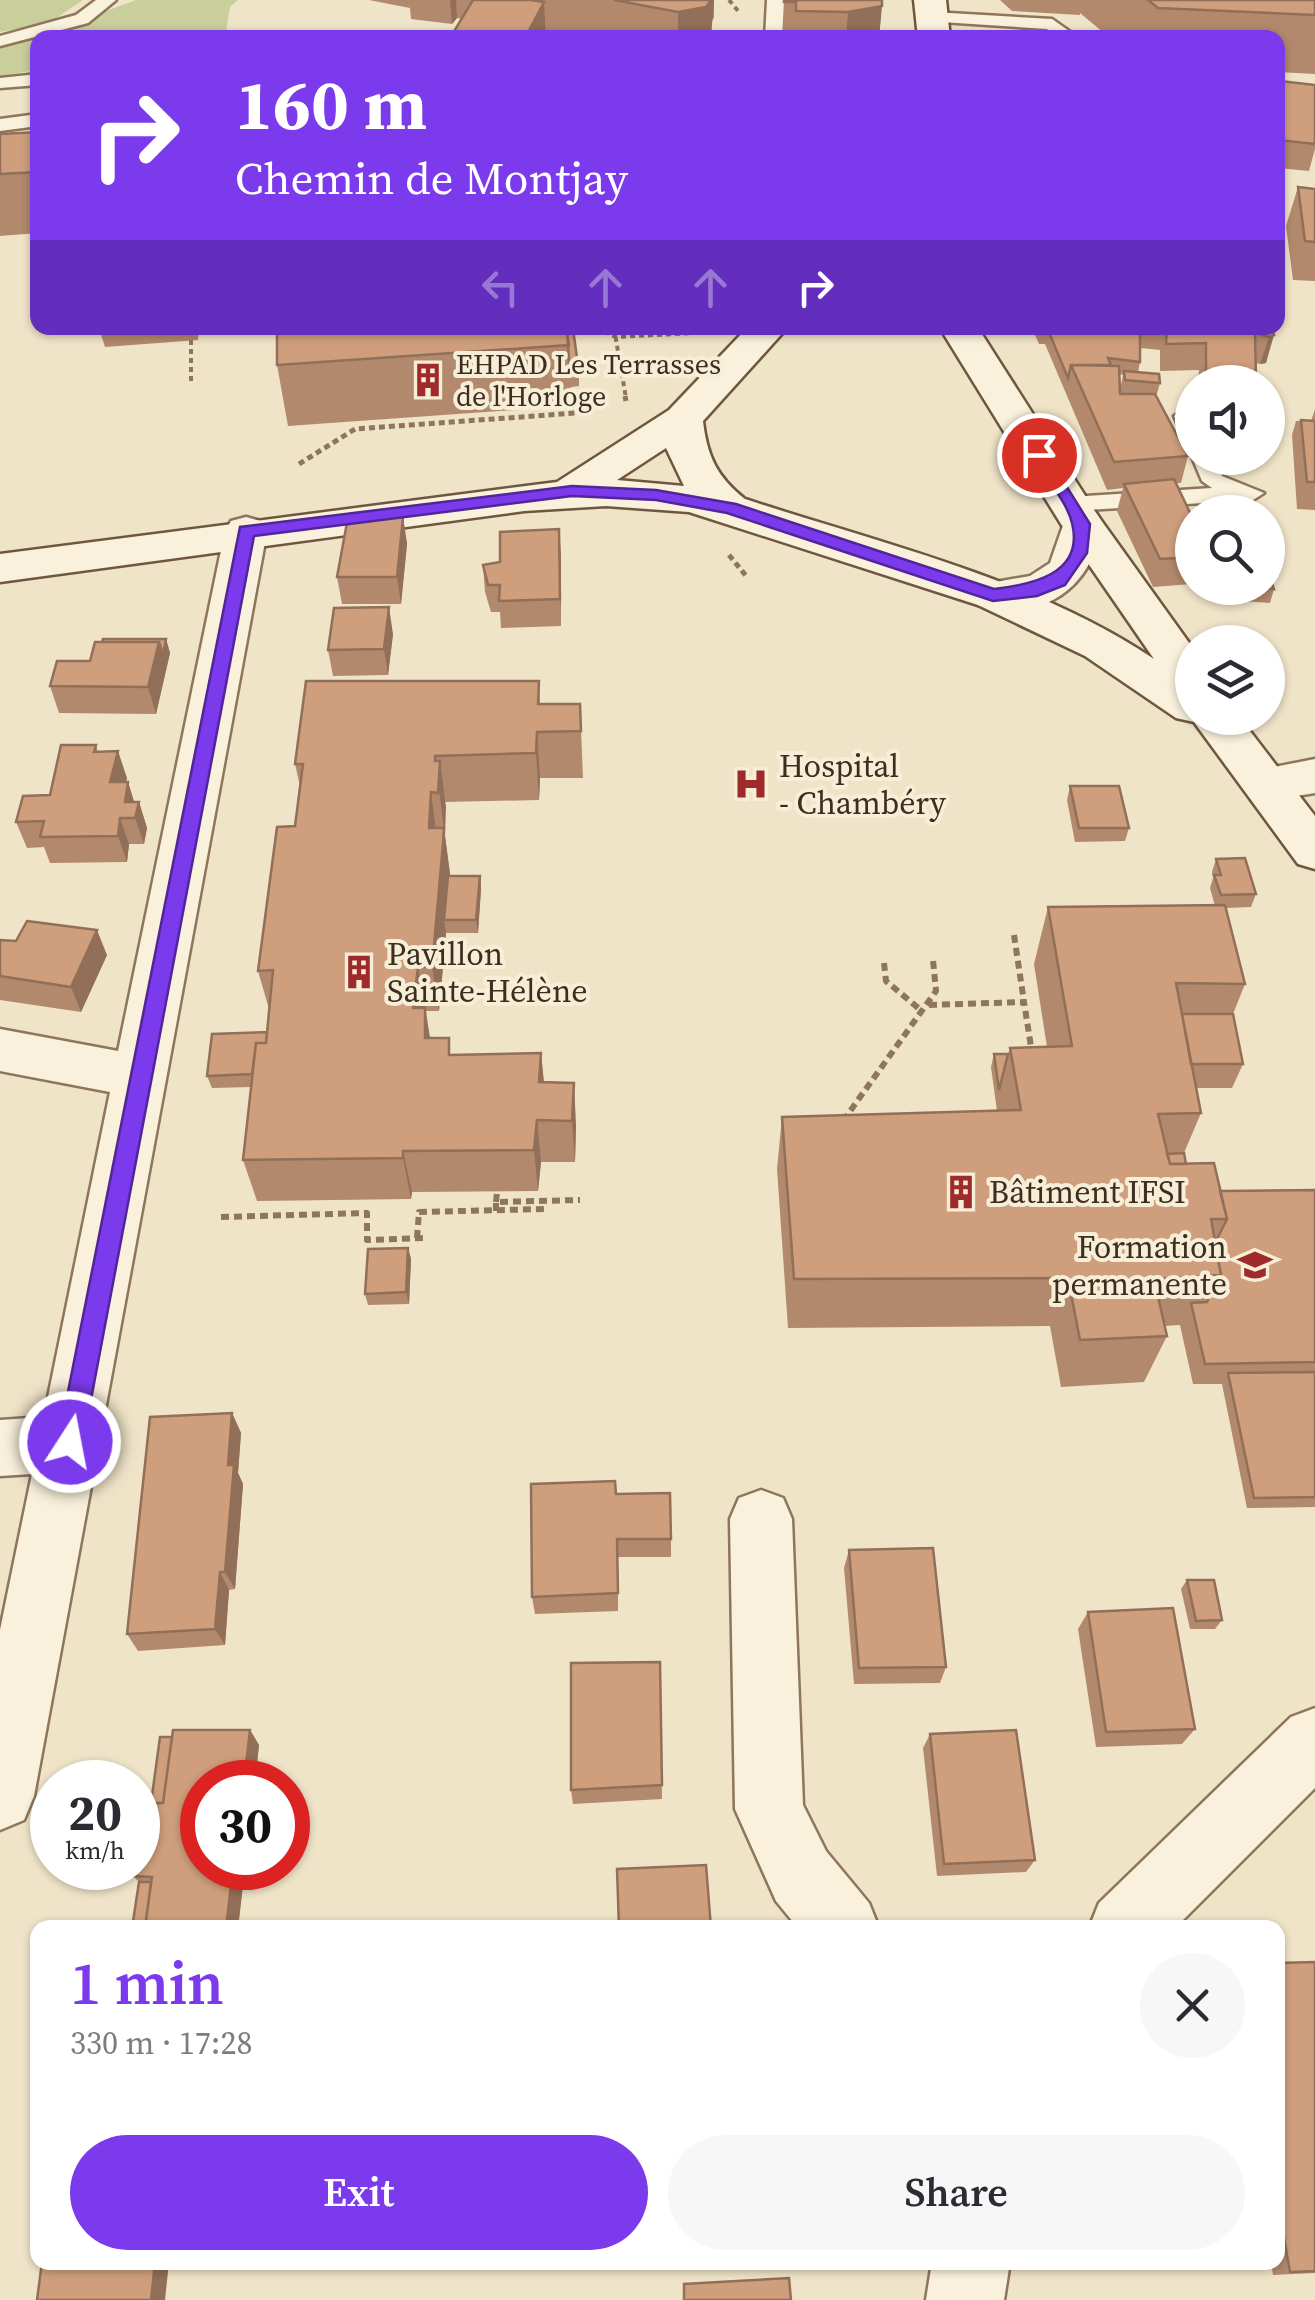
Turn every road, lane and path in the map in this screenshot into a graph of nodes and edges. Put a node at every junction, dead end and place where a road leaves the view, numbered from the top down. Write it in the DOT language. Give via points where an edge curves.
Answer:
graph roads {
  1 [pos="107,0"];
  2 [pos="776,0"];
  3 [pos="904,0"];
  4 [pos="971,0"];
  5 [pos="932,18"];
  6 [pos="977,29"];
  7 [pos="39,30"];
  8 [pos="774,30"];
  9 [pos="906,30"];
  10 [pos="1060,30"];
  11 [pos="30,32"];
  12 [pos="0,40"];
  13 [pos="30,80"];
  14 [pos="0,83"];
  15 [pos="30,121"];
  16 [pos="0,125"];
  17 [pos="610,335"];
  18 [pos="615,335"];
  19 [pos="663,335"];
  20 [pos="761,335"];
  21 [pos="963,335"];
  22 [pos="616,338"];
  23 [pos="191,340"];
  24 [pos="191,382"];
  25 [pos="626,401"];
  26 [pos="576,413"];
  27 [pos="683,419"];
  28 [pos="299,464"];
  29 [pos="1210,475"];
  30 [pos="572,491"];
  31 [pos="730,508"];
  32 [pos="1076,514"];
  33 [pos="246,531"];
  34 [pos="0,568"];
  35 [pos="993,595"];
  36 [pos="1175,656"];
  37 [pos="1175,694"];
  38 [pos="1224,735"];
  39 [pos="1315,776"];
  40 [pos="1266,784"];
  41 [pos="1315,851"];
  42 [pos="1014,935"];
  43 [pos="933,960"];
  44 [pos="884,963"];
  45 [pos="1024,1002"];
  46 [pos="925,1008"];
  47 [pos="0,1050"];
  48 [pos="1034,1066"];
  49 [pos="143,1076"];
  50 [pos="833,1134"];
  51 [pos="496,1192"];
  52 [pos="580,1200"];
  53 [pos="496,1206"];
  54 [pos="546,1209"];
  55 [pos="221,1217"];
  56 [pos="70,1442"];
  57 [pos="0,1448"];
  58 [pos="760,1519"];
  59 [pos="1315,1741"];
  60 [pos="0,1796"];
  61 [pos="837,1920"];
  62 [pos="1132,1920"];
  63 [pos="971,2270"];
  64 [pos="965,2300"];
  1 -- 7 [label="lane" via="82,19"];
  2 -- 8 [label="lane"];
  3 -- 9 [label="street"];
  4 -- 6 [label="lane"];
  5 -- 6 [label="lane"];
  6 -- 10 [label="lane" via="1052,24"];
  11 -- 12 [label="lane"];
  13 -- 14 [label="lane"];
  15 -- 16 [label="lane"];
  17 -- 22 [label="path"];
  18 -- 22 [label="path"];
  19 -- 22 [label="path"];
  20 -- 27 [label="street"];
  21 -- 32 [label="street"];
  22 -- 25 [label="path"];
  23 -- 24 [label="path"];
  26 -- 28 [label="path" via="356,429"];
  27 -- 30 [label="street"];
  27 -- 31 [label="street" via="692,471 706,492"];
  29 -- 32 [label="lane" via="1253,493"];
  30 -- 31 [label="street" via="693,498"];
  30 -- 33 [label="street"];
  31 -- 35 [label="street"];
  32 -- 35 [label="street" via="1078,553 1059,581"];
  32 -- 36 [label="street"];
  33 -- 34 [label="street"];
  33 -- 49 [label="street"];
  35 -- 37 [label="street" via="1101,645"];
  38 -- 40 [label="street"];
  39 -- 40 [label="street"];
  40 -- 41 [label="street"];
  42 -- 45 [label="path"];
  43 -- 46 [label="path" via="936,991"];
  44 -- 46 [label="path" via="886,981"];
  45 -- 46 [label="path"];
  45 -- 48 [label="path"];
  46 -- 50 [label="path"];
  47 -- 49 [label="street"];
  49 -- 56 [label="street"];
  51 -- 53 [label="path"];
  52 -- 53 [label="path"];
  53 -- 54 [label="path"];
  53 -- 55 [label="path" via="419,1212 421,1238 367,1240 367,1213"];
  56 -- 57 [label="street"];
  56 -- 60 [label="street"];
  58 -- 61 [label="street" via="769,1809 800,1876"];
  59 -- 62 [label="street"];
  63 -- 64 [label="street"];
}
